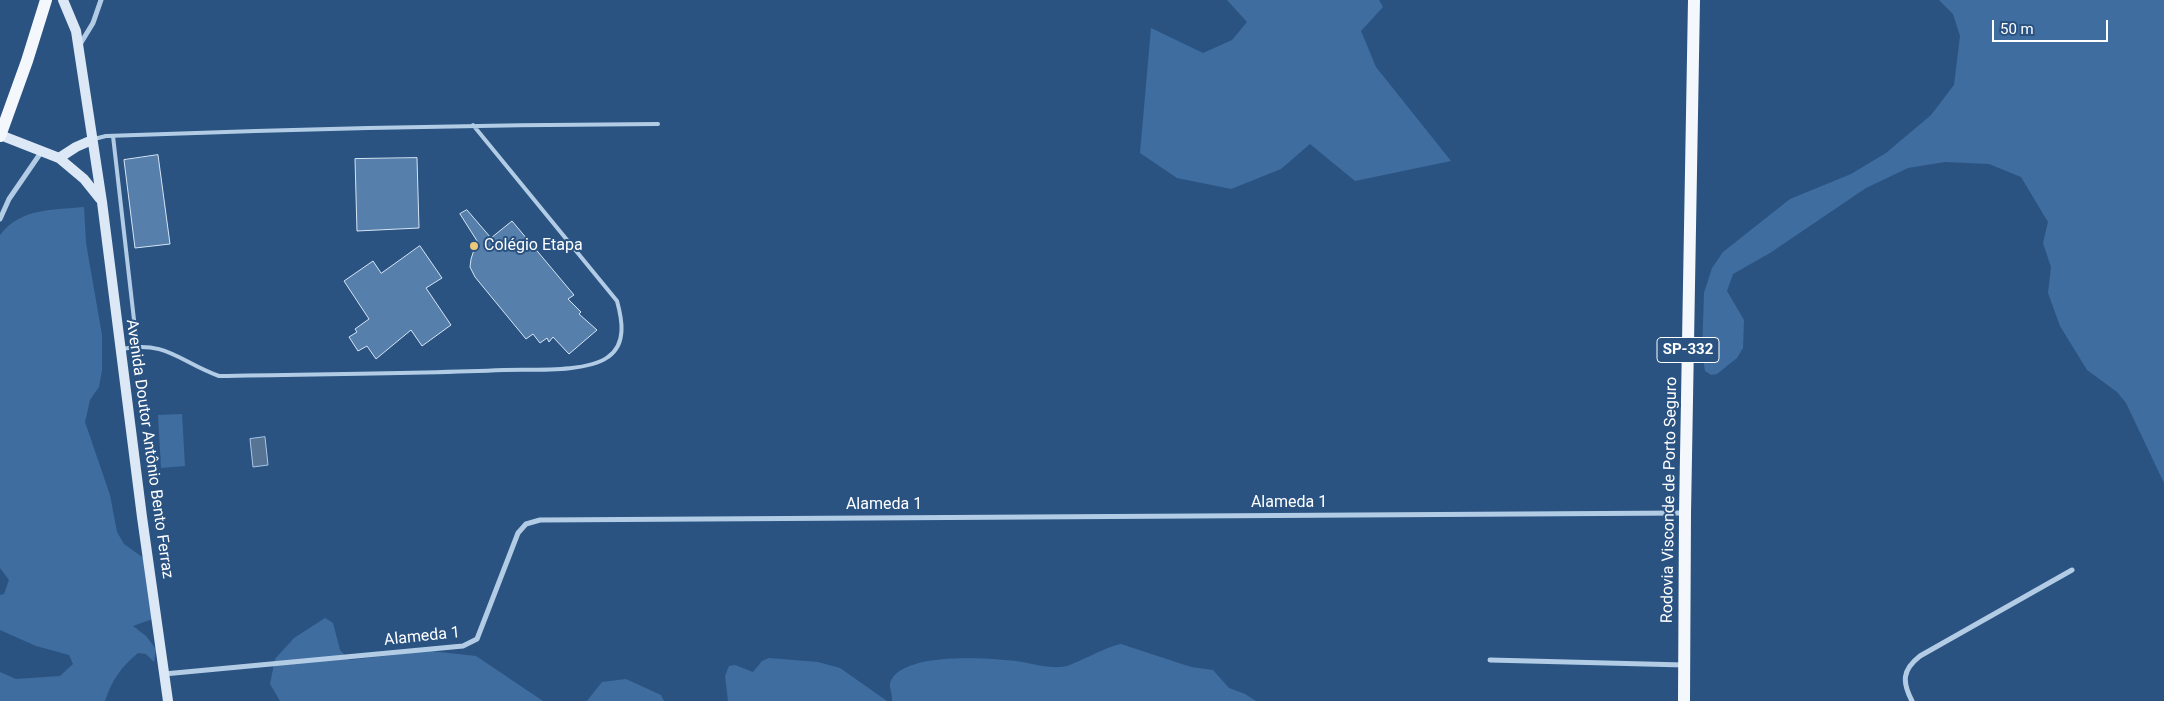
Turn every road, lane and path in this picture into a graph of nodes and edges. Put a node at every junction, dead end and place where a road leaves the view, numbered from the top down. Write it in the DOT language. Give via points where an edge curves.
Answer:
graph roads {
  1 [pos="46,0"];
  2 [pos="63,0"];
  3 [pos="101,0"];
  4 [pos="1694,0"];
  5 [pos="78,48"];
  6 [pos="658,124"];
  7 [pos="473,125"];
  8 [pos="0,136"];
  9 [pos="113,136"];
  10 [pos="92,140"];
  11 [pos="42,151"];
  12 [pos="59,158"];
  13 [pos="102,202"];
  14 [pos="0,218"];
  15 [pos="137,346"];
  16 [pos="120,350"];
  17 [pos="1685,513"];
  18 [pos="2072,570"];
  19 [pos="1490,660"];
  20 [pos="1684,665"];
  21 [pos="164,674"];
  22 [pos="168,701"];
  23 [pos="1684,701"];
  24 [pos="1912,701"];
  1 -- 8 [label="main road"];
  2 -- 5 [label="main road, Avenida Doutor Antônio Bento Ferraz" via="76,31"];
  3 -- 5 [label="street" via="93,23"];
  4 -- 17 [label="main road, Rodovia Visconde de Porto Seguro / SP-332"];
  5 -- 10 [label="main road, Avenida Doutor Antônio Bento Ferraz"];
  6 -- 7 [label="lane"];
  7 -- 9 [label="lane"];
  7 -- 15 [label="lane" via="617,301 623,325 617,348 608,357 580,367 446,373 219,376 167,350"];
  8 -- 11 [label="main road"];
  9 -- 10 [label="lane"];
  9 -- 15 [label="lane"];
  10 -- 12 [label="main road"];
  10 -- 13 [label="main road, Avenida Doutor Antônio Bento Ferraz"];
  11 -- 12 [label="main road"];
  11 -- 14 [label="street"];
  12 -- 13 [label="main road" via="84,179"];
  13 -- 16 [label="main road, Avenida Doutor Antônio Bento Ferraz"];
  15 -- 16 [label="lane"];
  16 -- 21 [label="main road, Avenida Doutor Antônio Bento Ferraz"];
  17 -- 20 [label="main road, Rodovia Visconde de Porto Seguro / SP-332"];
  17 -- 21 [label="street, Alameda 1" via="540,520 526,524 518,533 477,638 471,643"];
  18 -- 24 [label="street" via="1911,663 1905,689"];
  19 -- 20 [label="street"];
  20 -- 23 [label="main road, Rodovia Visconde de Porto Seguro / SP-332"];
  21 -- 22 [label="main road, Avenida Doutor Antônio Bento Ferraz"];
}
